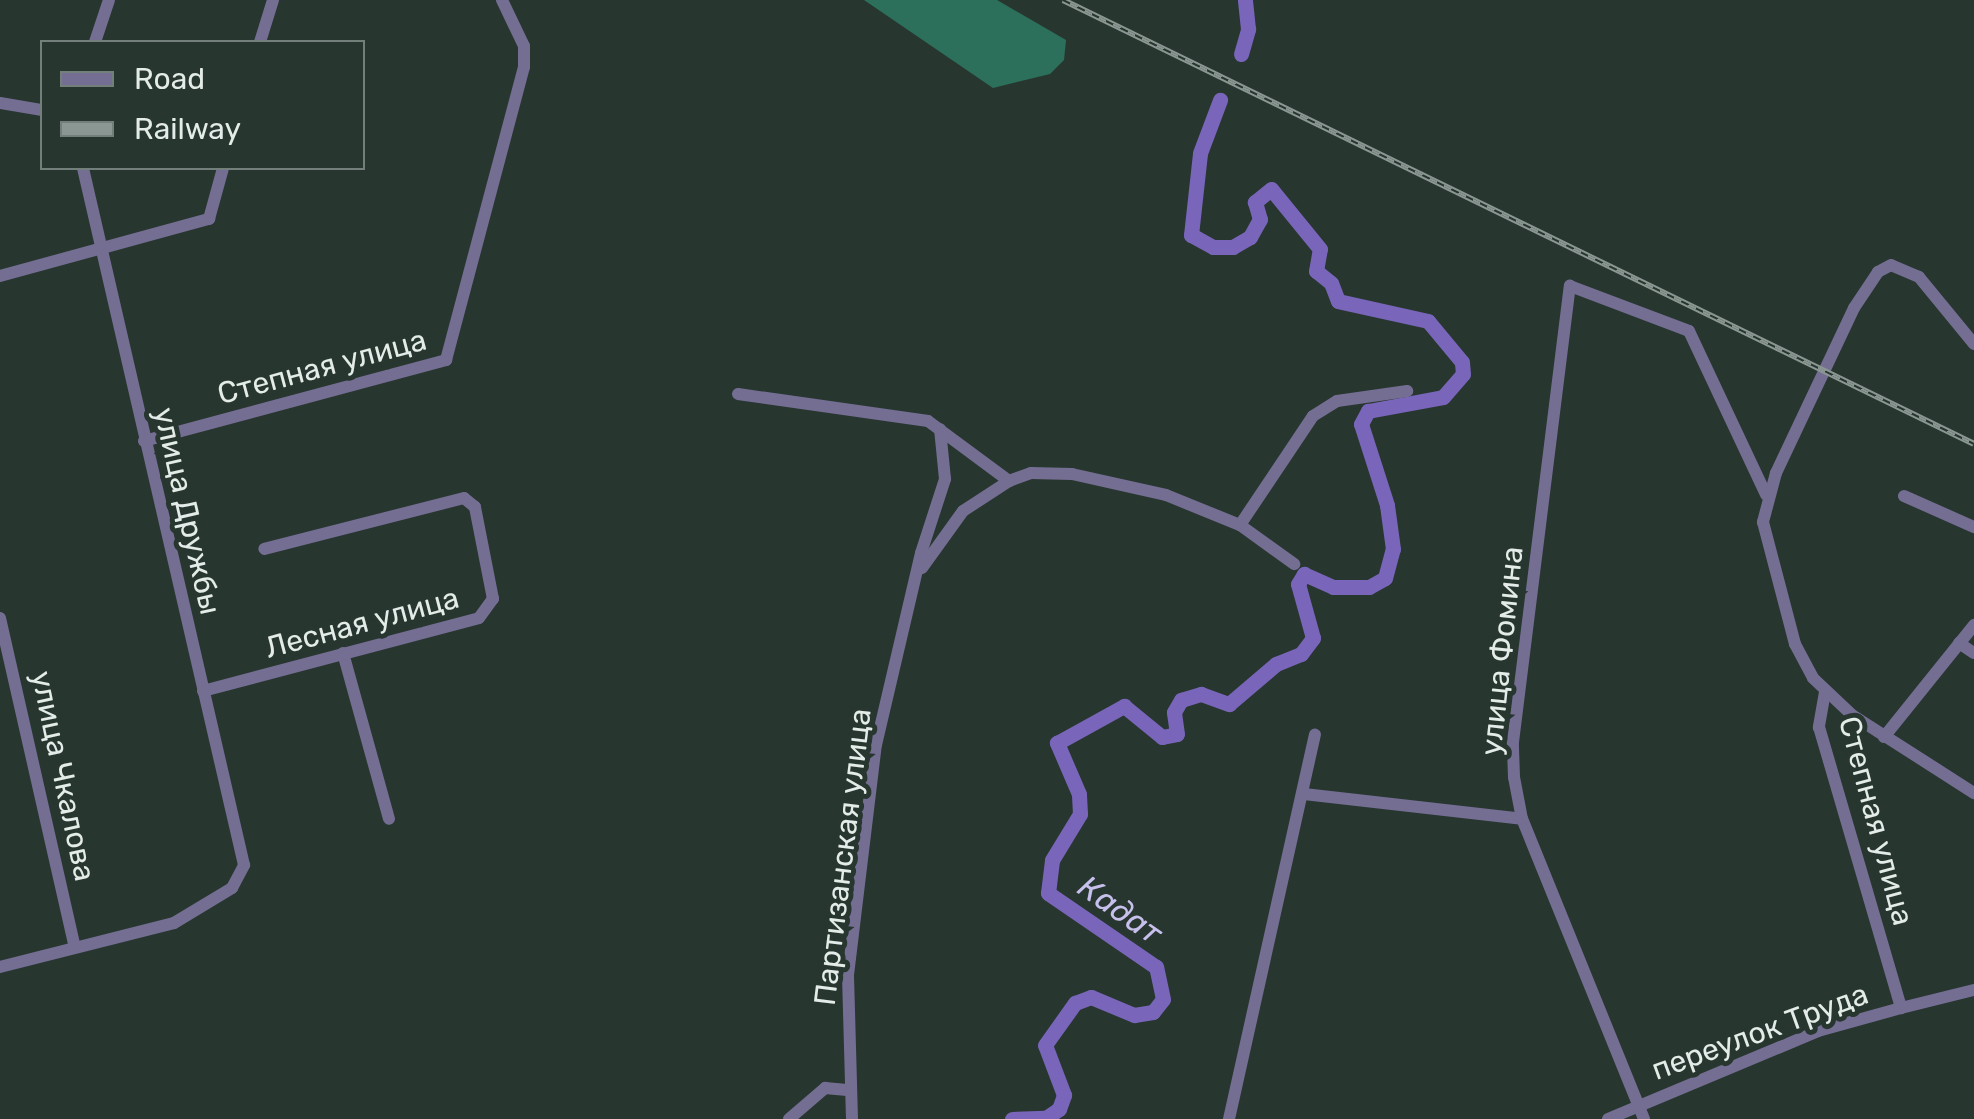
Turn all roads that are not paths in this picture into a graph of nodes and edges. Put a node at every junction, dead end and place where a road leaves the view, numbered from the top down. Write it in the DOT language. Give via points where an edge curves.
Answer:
graph roads {
  1 [pos="109,0"];
  2 [pos="272,0"];
  3 [pos="502,0"];
  4 [pos="96,40"];
  5 [pos="261,40"];
  6 [pos="0,103"];
  7 [pos="40,110"];
  8 [pos="84,170"];
  9 [pos="222,170"];
  10 [pos="103,246"];
  11 [pos="0,276"];
  12 [pos="1974,344"];
  13 [pos="1407,392"];
  14 [pos="738,394"];
  15 [pos="940,429"];
  16 [pos="144,441"];
  17 [pos="1009,482"];
  18 [pos="1766,496"];
  19 [pos="1904,496"];
  20 [pos="1240,525"];
  21 [pos="1974,527"];
  22 [pos="264,549"];
  23 [pos="1294,564"];
  24 [pos="918,574"];
  25 [pos="0,618"];
  26 [pos="1974,625"];
  27 [pos="1959,643"];
  28 [pos="342,652"];
  29 [pos="1974,653"];
  30 [pos="203,691"];
  31 [pos="1826,692"];
  32 [pos="1314,734"];
  33 [pos="1884,738"];
  34 [pos="1974,793"];
  35 [pos="1304,794"];
  36 [pos="389,818"];
  37 [pos="1522,818"];
  38 [pos="74,944"];
  39 [pos="0,967"];
  40 [pos="1974,990"];
  41 [pos="1900,1008"];
  42 [pos="850,1090"];
  43 [pos="1638,1104"];
  44 [pos="789,1119"];
  45 [pos="852,1119"];
  46 [pos="1229,1119"];
  47 [pos="1608,1119"];
  48 [pos="1644,1119"];
  1 -- 4 [label="street"];
  2 -- 5 [label="street"];
  3 -- 16 [label="street, Степная улица" via="524,46 524,66 446,360"];
  6 -- 7 [label="street"];
  8 -- 10 [label="street, улица Дружбы"];
  9 -- 10 [label="street" via="209,219"];
  10 -- 11 [label="street"];
  10 -- 16 [label="street, улица Дружбы"];
  12 -- 18 [label="street" via="1919,277 1890,265 1878,272 1854,308"];
  13 -- 20 [label="street" via="1337,401 1312,416"];
  14 -- 15 [label="street" via="918,419"];
  15 -- 17 [label="street"];
  15 -- 24 [label="street, Партизанская улица" via="946,480"];
  16 -- 30 [label="street, улица Дружбы"];
  17 -- 20 [label="street" via="1043,471 1088,478 1166,495"];
  17 -- 24 [label="street" via="963,511"];
  18 -- 31 [label="street, Степная улица" via="1763,522 1795,644"];
  18 -- 37 [label="street, улица Фомина" via="1689,332 1570,286 1513,742"];
  19 -- 21 [label="street"];
  20 -- 23 [label="street"];
  22 -- 28 [label="street, Лесная улица" via="456,497 476,507 493,599 479,618"];
  24 -- 42 [label="street, Партизанская улица" via="876,745 848,975"];
  25 -- 38 [label="street, улица Чкалова"];
  26 -- 27 [label="street"];
  27 -- 29 [label="street"];
  27 -- 33 [label="street"];
  28 -- 30 [label="street, Лесная улица"];
  28 -- 36 [label="street"];
  30 -- 38 [label="street, улица Дружбы" via="244,865 232,888 190,916"];
  31 -- 33 [label="street"];
  31 -- 41 [label="street, Степная улица" via="1819,726"];
  32 -- 35 [label="street"];
  33 -- 34 [label="street"];
  35 -- 37 [label="street"];
  35 -- 46 [label="street"];
  37 -- 43 [label="street, улица Фомина"];
  38 -- 39 [label="street"];
  40 -- 41 [label="street"];
  41 -- 43 [label="street, переулок Труда" via="1818,1031"];
  42 -- 44 [label="street" via="825,1088"];
  42 -- 45 [label="street, Партизанская улица"];
  43 -- 47 [label="street, переулок Труда"];
  43 -- 48 [label="street, улица Фомина"];
}
